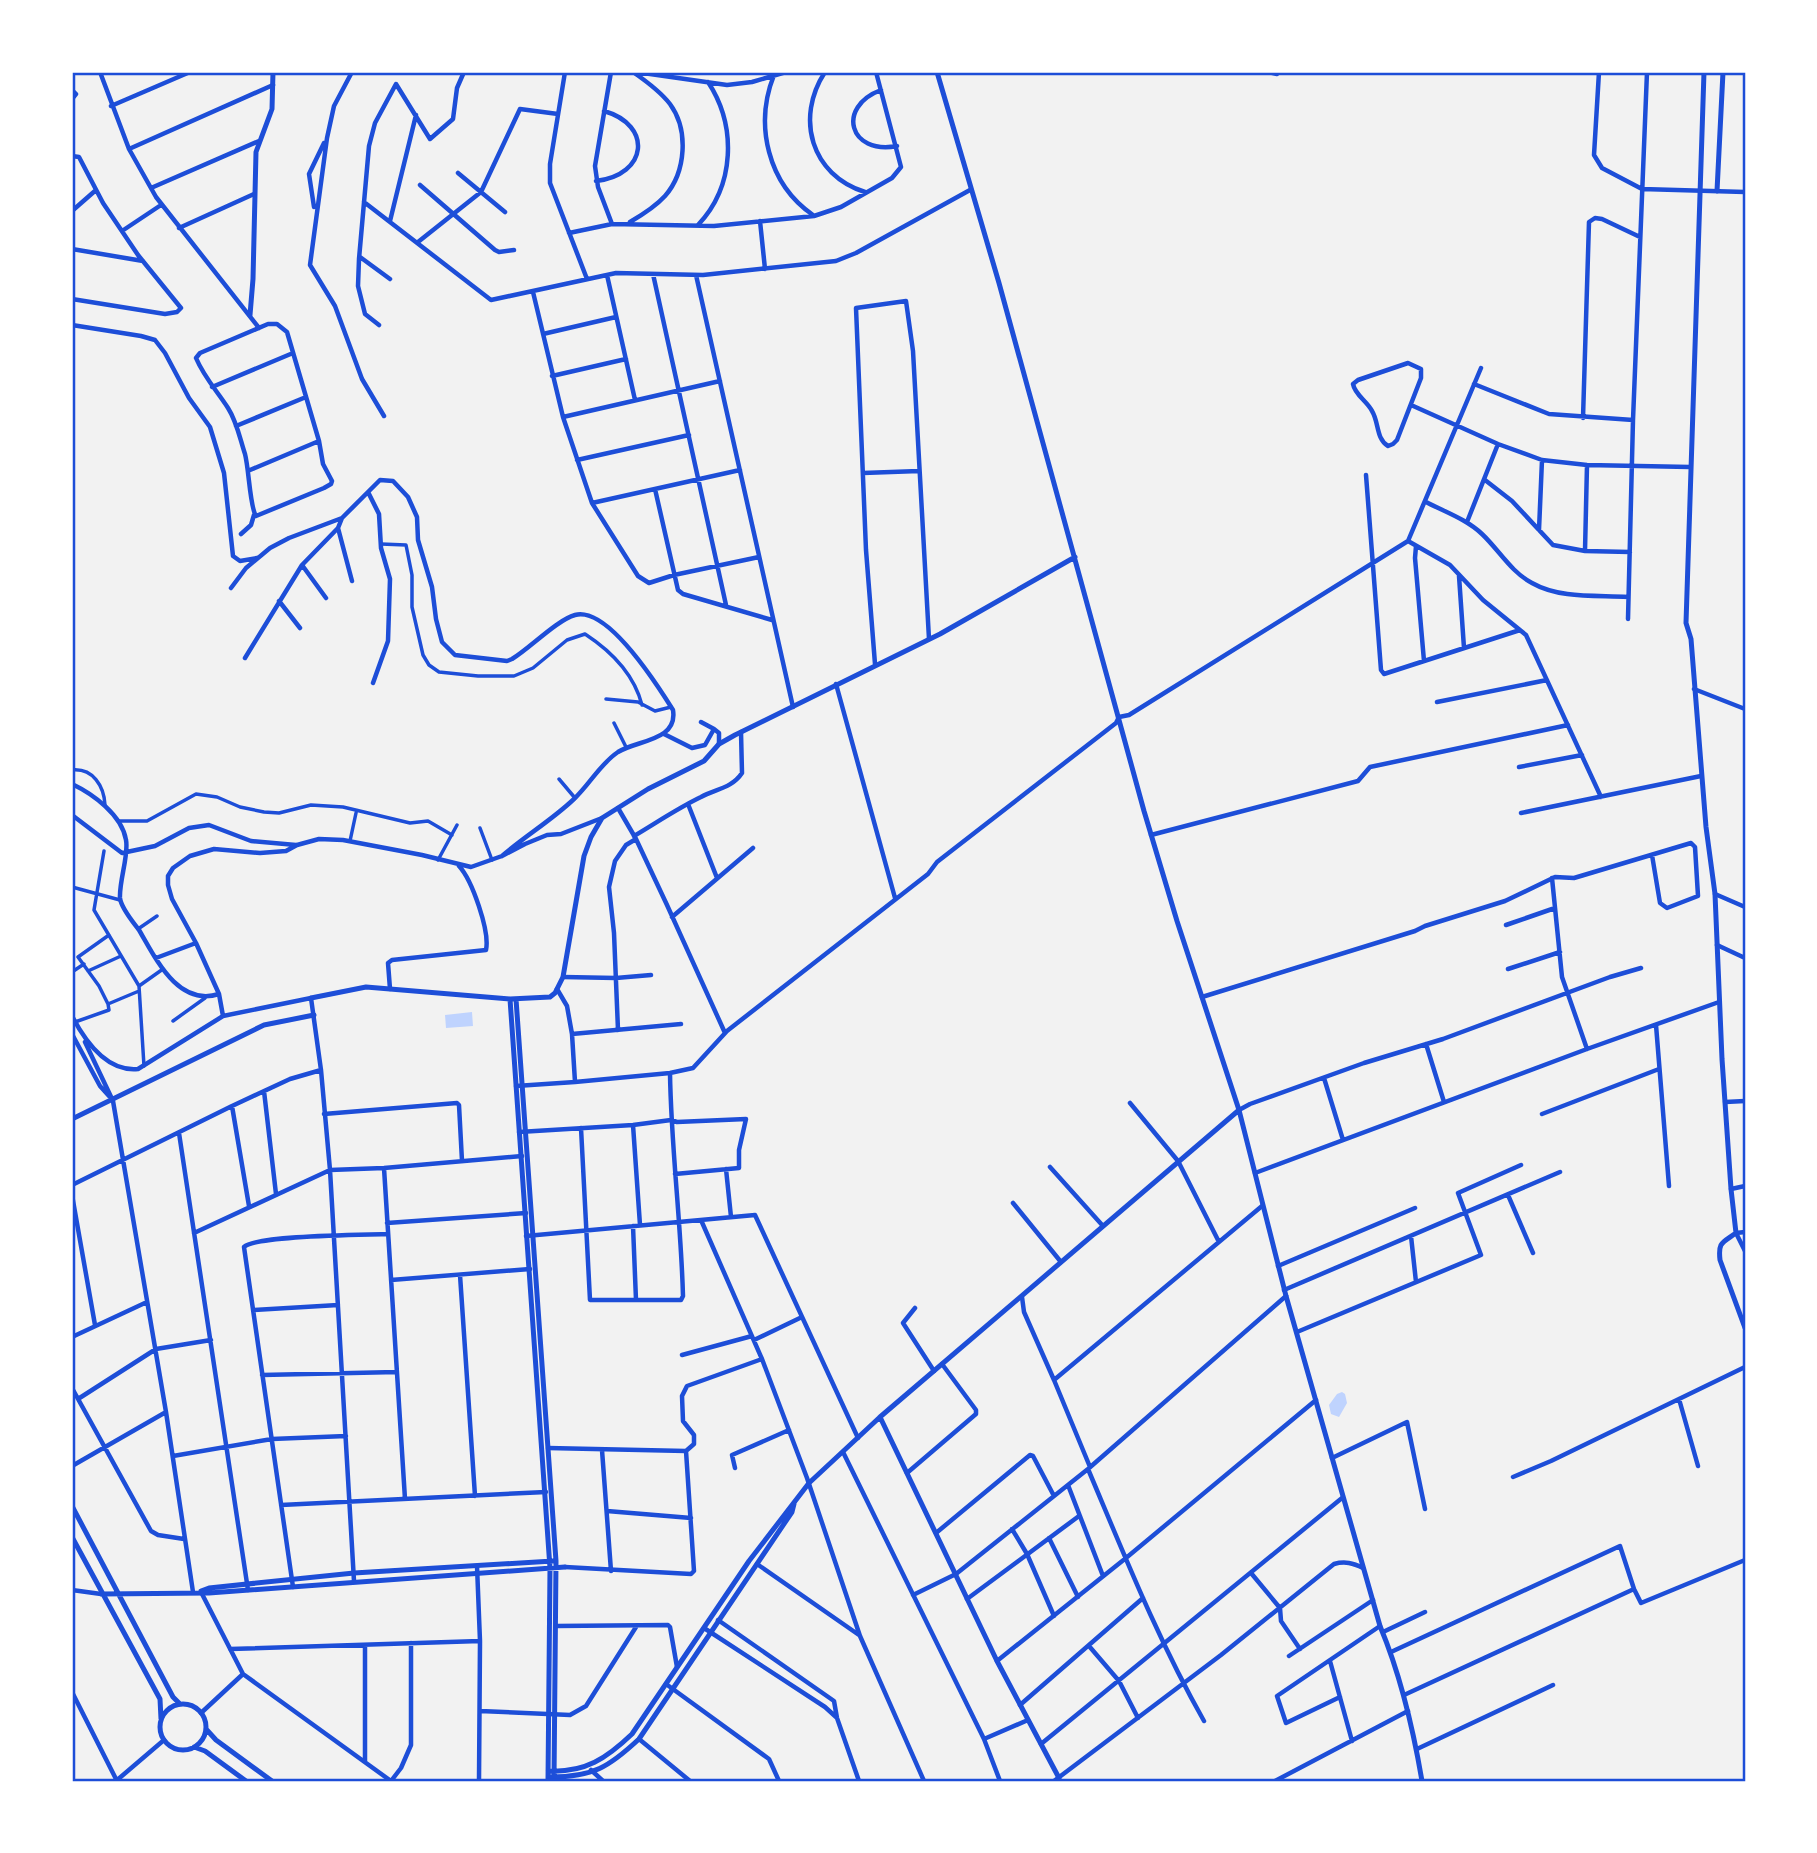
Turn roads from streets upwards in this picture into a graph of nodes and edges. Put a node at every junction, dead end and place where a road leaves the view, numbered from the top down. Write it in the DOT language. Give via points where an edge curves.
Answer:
graph roads {
  1 [pos="100,72"];
  2 [pos="190,72"];
  3 [pos="273,72"];
  4 [pos="352,72"];
  5 [pos="464,72"];
  6 [pos="565,72"];
  7 [pos="611,72"];
  8 [pos="633,72"];
  9 [pos="752,72"];
  10 [pos="786,72"];
  11 [pos="825,72"];
  12 [pos="876,72"];
  13 [pos="937,72"];
  14 [pos="1268,72"];
  15 [pos="1600,72"];
  16 [pos="1647,72"];
  17 [pos="1704,72"];
  18 [pos="1723,72"];
  19 [pos="1277,74"];
  20 [pos="774,75"];
  21 [pos="708,82"];
  22 [pos="752,82"];
  23 [pos="273,85"];
  24 [pos="72,90"];
  25 [pos="881,90"];
  26 [pos="72,99"];
  27 [pos="111,106"];
  28 [pos="604,111"];
  29 [pos="558,114"];
  30 [pos="416,115"];
  31 [pos="327,138"];
  32 [pos="259,141"];
  33 [pos="897,146"];
  34 [pos="129,149"];
  35 [pos="72,156"];
  36 [pos="458,173"];
  37 [pos="596,181"];
  38 [pos="420,185"];
  39 [pos="151,188"];
  40 [pos="1642,189"];
  41 [pos="96,190"];
  42 [pos="970,190"];
  43 [pos="1700,191"];
  44 [pos="1717,191"];
  45 [pos="481,192"];
  46 [pos="866,192"];
  47 [pos="1745,192"];
  48 [pos="254,194"];
  49 [pos="364,202"];
  50 [pos="161,205"];
  51 [pos="72,211"];
  52 [pos="505,212"];
  53 [pos="453,214"];
  54 [pos="315,215"];
  55 [pos="814,216"];
  56 [pos="390,221"];
  57 [pos="760,222"];
  58 [pos="612,223"];
  59 [pos="629,223"];
  60 [pos="698,226"];
  61 [pos="179,229"];
  62 [pos="122,231"];
  63 [pos="569,233"];
  64 [pos="1640,237"];
  65 [pos="418,242"];
  66 [pos="72,249"];
  67 [pos="514,250"];
  68 [pos="359,256"];
  69 [pos="143,261"];
  70 [pos="765,269"];
  71 [pos="653,274"];
  72 [pos="607,275"];
  73 [pos="696,275"];
  74 [pos="390,279"];
  75 [pos="587,279"];
  76 [pos="533,292"];
  77 [pos="72,299"];
  78 [pos="250,315"];
  79 [pos="616,317"];
  80 [pos="72,325"];
  81 [pos="379,325"];
  82 [pos="259,328"];
  83 [pos="543,334"];
  84 [pos="293,353"];
  85 [pos="626,359"];
  86 [pos="1481,368"];
  87 [pos="552,376"];
  88 [pos="720,382"];
  89 [pos="1474,384"];
  90 [pos="212,387"];
  91 [pos="679,391"];
  92 [pos="306,397"];
  93 [pos="635,401"];
  94 [pos="1411,405"];
  95 [pos="384,416"];
  96 [pos="563,417"];
  97 [pos="1583,418"];
  98 [pos="1633,420"];
  99 [pos="236,426"];
  100 [pos="1457,426"];
  101 [pos="689,435"];
  102 [pos="319,441"];
  103 [pos="1498,444"];
  104 [pos="577,460"];
  105 [pos="1542,460"];
  106 [pos="1587,465"];
  107 [pos="1631,466"];
  108 [pos="1690,467"];
  109 [pos="250,470"];
  110 [pos="740,470"];
  111 [pos="919,471"];
  112 [pos="863,473"];
  113 [pos="1366,475"];
  114 [pos="698,480"];
  115 [pos="1485,480"];
  116 [pos="655,489"];
  117 [pos="368,492"];
  118 [pos="1426,502"];
  119 [pos="592,503"];
  120 [pos="254,515"];
  121 [pos="342,518"];
  122 [pos="1467,522"];
  123 [pos="338,528"];
  124 [pos="1539,530"];
  125 [pos="241,534"];
  126 [pos="1408,541"];
  127 [pos="381,544"];
  128 [pos="1416,546"];
  129 [pos="1585,551"];
  130 [pos="1630,552"];
  131 [pos="759,557"];
  132 [pos="1075,557"];
  133 [pos="258,558"];
  134 [pos="1374,563"];
  135 [pos="302,565"];
  136 [pos="717,566"];
  137 [pos="1459,574"];
  138 [pos="674,575"];
  139 [pos="352,580"];
  140 [pos="231,588"];
  141 [pos="1628,597"];
  142 [pos="326,598"];
  143 [pos="279,601"];
  144 [pos="726,605"];
  145 [pos="1628,619"];
  146 [pos="773,620"];
  147 [pos="300,628"];
  148 [pos="1520,630"];
  149 [pos="929,639"];
  150 [pos="1464,648"];
  151 [pos="245,658"];
  152 [pos="1424,661"];
  153 [pos="875,664"];
  154 [pos="1547,680"];
  155 [pos="373,683"];
  156 [pos="836,683"];
  157 [pos="1694,689"];
  158 [pos="606,699"];
  159 [pos="1437,702"];
  160 [pos="642,705"];
  161 [pos="793,706"];
  162 [pos="671,707"];
  163 [pos="1745,709"];
  164 [pos="1119,716"];
  165 [pos="701,722"];
  166 [pos="614,723"];
  167 [pos="1568,726"];
  168 [pos="714,729"];
  169 [pos="741,732"];
  170 [pos="664,734"];
  171 [pos="719,744"];
  172 [pos="626,747"];
  173 [pos="1581,755"];
  174 [pos="1519,767"];
  175 [pos="72,770"];
  176 [pos="1701,776"];
  177 [pos="559,779"];
  178 [pos="72,784"];
  179 [pos="1601,797"];
  180 [pos="575,798"];
  181 [pos="688,804"];
  182 [pos="105,805"];
  183 [pos="618,808"];
  184 [pos="357,812"];
  185 [pos="1521,813"];
  186 [pos="72,815"];
  187 [pos="603,818"];
  188 [pos="117,821"];
  189 [pos="457,825"];
  190 [pos="480,828"];
  191 [pos="452,835"];
  192 [pos="1151,835"];
  193 [pos="635,837"];
  194 [pos="350,841"];
  195 [pos="297,845"];
  196 [pos="753,848"];
  197 [pos="104,851"];
  198 [pos="124,852"];
  199 [pos="1652,855"];
  200 [pos="502,856"];
  201 [pos="438,860"];
  202 [pos="492,860"];
  203 [pos="458,865"];
  204 [pos="717,878"];
  205 [pos="1552,878"];
  206 [pos="72,887"];
  207 [pos="1714,894"];
  208 [pos="98,895"];
  209 [pos="895,899"];
  210 [pos="120,901"];
  211 [pos="1745,907"];
  212 [pos="1555,908"];
  213 [pos="157,916"];
  214 [pos="673,917"];
  215 [pos="1506,925"];
  216 [pos="138,929"];
  217 [pos="109,935"];
  218 [pos="196,943"];
  219 [pos="1717,944"];
  220 [pos="1560,952"];
  221 [pos="121,956"];
  222 [pos="156,958"];
  223 [pos="1745,958"];
  224 [pos="84,964"];
  225 [pos="1642,968"];
  226 [pos="163,969"];
  227 [pos="1508,969"];
  228 [pos="88,971"];
  229 [pos="72,972"];
  230 [pos="651,975"];
  231 [pos="563,977"];
  232 [pos="616,978"];
  233 [pos="139,989"];
  234 [pos="390,989"];
  235 [pos="558,989"];
  236 [pos="219,994"];
  237 [pos="1567,994"];
  238 [pos="205,998"];
  239 [pos="311,998"];
  240 [pos="1202,998"];
  241 [pos="513,999"];
  242 [pos="1718,1003"];
  243 [pos="108,1004"];
  244 [pos="314,1015"];
  245 [pos="72,1016"];
  246 [pos="223,1016"];
  247 [pos="173,1021"];
  248 [pos="75,1022"];
  249 [pos="681,1024"];
  250 [pos="1656,1025"];
  251 [pos="79,1030"];
  252 [pos="618,1030"];
  253 [pos="725,1033"];
  254 [pos="72,1034"];
  255 [pos="572,1034"];
  256 [pos="1426,1044"];
  257 [pos="1587,1049"];
  258 [pos="81,1053"];
  259 [pos="72,1055"];
  260 [pos="144,1066"];
  261 [pos="1659,1069"];
  262 [pos="321,1070"];
  263 [pos="670,1073"];
  264 [pos="1324,1078"];
  265 [pos="575,1082"];
  266 [pos="519,1085"];
  267 [pos="264,1091"];
  268 [pos="113,1101"];
  269 [pos="1745,1101"];
  270 [pos="1444,1102"];
  271 [pos="1725,1102"];
  272 [pos="1130,1103"];
  273 [pos="232,1106"];
  274 [pos="1239,1110"];
  275 [pos="324,1114"];
  276 [pos="1542,1114"];
  277 [pos="72,1119"];
  278 [pos="671,1120"];
  279 [pos="633,1125"];
  280 [pos="581,1128"];
  281 [pos="522,1131"];
  282 [pos="179,1133"];
  283 [pos="1343,1140"];
  284 [pos="524,1156"];
  285 [pos="124,1160"];
  286 [pos="462,1161"];
  287 [pos="1178,1161"];
  288 [pos="1521,1164"];
  289 [pos="1050,1167"];
  290 [pos="384,1168"];
  291 [pos="330,1170"];
  292 [pos="726,1170"];
  293 [pos="1560,1172"];
  294 [pos="675,1174"];
  295 [pos="1254,1174"];
  296 [pos="72,1185"];
  297 [pos="1669,1186"];
  298 [pos="1745,1186"];
  299 [pos="1731,1189"];
  300 [pos="276,1194"];
  301 [pos="72,1195"];
  302 [pos="1508,1195"];
  303 [pos="1013,1203"];
  304 [pos="249,1206"];
  305 [pos="1262,1206"];
  306 [pos="1415,1208"];
  307 [pos="526,1213"];
  308 [pos="1465,1213"];
  309 [pos="731,1217"];
  310 [pos="701,1220"];
  311 [pos="680,1222"];
  312 [pos="387,1223"];
  313 [pos="633,1226"];
  314 [pos="640,1226"];
  315 [pos="1103,1226"];
  316 [pos="586,1230"];
  317 [pos="1745,1231"];
  318 [pos="194,1233"];
  319 [pos="1736,1233"];
  320 [pos="388,1234"];
  321 [pos="529,1235"];
  322 [pos="1411,1236"];
  323 [pos="334,1237"];
  324 [pos="1219,1242"];
  325 [pos="1745,1251"];
  326 [pos="1533,1254"];
  327 [pos="1062,1262"];
  328 [pos="1278,1266"];
  329 [pos="530,1269"];
  330 [pos="460,1275"];
  331 [pos="391,1280"];
  332 [pos="1416,1282"];
  333 [pos="1285,1293"];
  334 [pos="1022,1297"];
  335 [pos="636,1300"];
  336 [pos="147,1302"];
  337 [pos="338,1305"];
  338 [pos="915,1308"];
  339 [pos="253,1310"];
  340 [pos="802,1317"];
  341 [pos="95,1325"];
  342 [pos="1745,1328"];
  343 [pos="1297,1332"];
  344 [pos="72,1337"];
  345 [pos="753,1338"];
  346 [pos="211,1340"];
  347 [pos="156,1349"];
  348 [pos="682,1355"];
  349 [pos="762,1359"];
  350 [pos="942,1364"];
  351 [pos="1745,1367"];
  352 [pos="934,1371"];
  353 [pos="397,1372"];
  354 [pos="342,1374"];
  355 [pos="262,1375"];
  356 [pos="1054,1380"];
  357 [pos="72,1388"];
  358 [pos="78,1399"];
  359 [pos="1317,1399"];
  360 [pos="1679,1399"];
  361 [pos="166,1412"];
  362 [pos="880,1417"];
  363 [pos="789,1430"];
  364 [pos="346,1436"];
  365 [pos="858,1438"];
  366 [pos="272,1439"];
  367 [pos="105,1447"];
  368 [pos="227,1448"];
  369 [pos="546,1448"];
  370 [pos="602,1450"];
  371 [pos="686,1451"];
  372 [pos="843,1452"];
  373 [pos="173,1456"];
  374 [pos="1331,1458"];
  375 [pos="72,1466"];
  376 [pos="1698,1466"];
  377 [pos="735,1468"];
  378 [pos="1089,1468"];
  379 [pos="907,1474"];
  380 [pos="1513,1477"];
  381 [pos="809,1483"];
  382 [pos="1068,1485"];
  383 [pos="546,1492"];
  384 [pos="475,1496"];
  385 [pos="1054,1496"];
  386 [pos="405,1499"];
  387 [pos="1342,1499"];
  388 [pos="349,1502"];
  389 [pos="794,1502"];
  390 [pos="281,1505"];
  391 [pos="72,1506"];
  392 [pos="1425,1509"];
  393 [pos="607,1511"];
  394 [pos="1079,1516"];
  395 [pos="691,1518"];
  396 [pos="1012,1529"];
  397 [pos="936,1533"];
  398 [pos="72,1537"];
  399 [pos="1049,1538"];
  400 [pos="185,1539"];
  401 [pos="1027,1554"];
  402 [pos="1126,1558"];
  403 [pos="1745,1560"];
  404 [pos="757,1564"];
  405 [pos="553,1565"];
  406 [pos="565,1567"];
  407 [pos="1363,1568"];
  408 [pos="477,1569"];
  409 [pos="611,1571"];
  410 [pos="354,1573"];
  411 [pos="1251,1573"];
  412 [pos="956,1574"];
  413 [pos="1103,1576"];
  414 [pos="354,1581"];
  415 [pos="292,1583"];
  416 [pos="248,1587"];
  417 [pos="1634,1589"];
  418 [pos="72,1590"];
  419 [pos="197,1592"];
  420 [pos="101,1594"];
  421 [pos="118,1595"];
  422 [pos="913,1595"];
  423 [pos="1078,1597"];
  424 [pos="1143,1598"];
  425 [pos="967,1599"];
  426 [pos="1373,1600"];
  427 [pos="1280,1608"];
  428 [pos="1425,1612"];
  429 [pos="1054,1616"];
  430 [pos="715,1617"];
  431 [pos="556,1626"];
  432 [pos="636,1627"];
  433 [pos="1381,1629"];
  434 [pos="707,1630"];
  435 [pos="860,1636"];
  436 [pos="480,1641"];
  437 [pos="411,1643"];
  438 [pos="1164,1644"];
  439 [pos="365,1645"];
  440 [pos="1089,1646"];
  441 [pos="230,1649"];
  442 [pos="1300,1649"];
  443 [pos="1391,1652"];
  444 [pos="1289,1656"];
  445 [pos="1329,1660"];
  446 [pos="997,1661"];
  447 [pos="677,1668"];
  448 [pos="243,1674"];
  449 [pos="1119,1681"];
  450 [pos="666,1684"];
  451 [pos="1183,1684"];
  452 [pos="1553,1685"];
  453 [pos="673,1689"];
  454 [pos="72,1692"];
  455 [pos="1404,1695"];
  456 [pos="1340,1697"];
  457 [pos="180,1704"];
  458 [pos="1020,1706"];
  459 [pos="480,1711"];
  460 [pos="1408,1711"];
  461 [pos="201,1713"];
  462 [pos="552,1714"];
  463 [pos="837,1717"];
  464 [pos="1139,1718"];
  465 [pos="161,1719"];
  466 [pos="1028,1720"];
  467 [pos="1203,1721"];
  468 [pos="206,1729"];
  469 [pos="639,1739"];
  470 [pos="163,1740"];
  471 [pos="984,1740"];
  472 [pos="1352,1741"];
  473 [pos="1041,1744"];
  474 [pos="194,1747"];
  475 [pos="1417,1749"];
  476 [pos="365,1762"];
  477 [pos="589,1766"];
  478 [pos="594,1773"];
  479 [pos="551,1776"];
  480 [pos="1056,1780"];
  481 [pos="117,1781"];
  482 [pos="246,1781"];
  483 [pos="272,1781"];
  484 [pos="391,1781"];
  485 [pos="479,1781"];
  486 [pos="603,1781"];
  487 [pos="690,1781"];
  488 [pos="779,1781"];
  489 [pos="859,1781"];
  490 [pos="924,1781"];
  491 [pos="1000,1781"];
  492 [pos="1275,1781"];
  493 [pos="1422,1781"];
  1 -- 27 [label="street"];
  2 -- 27 [label="street"];
  3 -- 23 [label="street"];
  4 -- 31 [label="street" via="334,106"];
  5 -- 30 [label="street" via="453,119 430,139"];
  6 -- 29 [label="street"];
  7 -- 28 [label="street"];
  8 -- 21 [label="street"];
  8 -- 59 [label="street" via="671,105 681,127 683,151 678,174 666,195"];
  9 -- 22 [label="street"];
  10 -- 20 [label="street"];
  11 -- 46 [label="street" via="809,120 813,143 824,164 841,181"];
  12 -- 25 [label="street"];
  13 -- 42 [label="street"];
  14 -- 19 [label="street"];
  15 -- 40 [label="street" via="1594,155 1601,169"];
  16 -- 40 [label="street"];
  17 -- 43 [label="street"];
  18 -- 44 [label="street"];
  20 -- 22 [label="street"];
  20 -- 55 [label="street" via="766,94 769,155 788,192"];
  21 -- 22 [label="street"];
  21 -- 60 [label="street" via="726,119 727,160 717,199"];
  23 -- 32 [label="street" via="272,109"];
  23 -- 34 [label="street"];
  24 -- 26 [label="street" via="76,96"];
  25 -- 33 [label="street"];
  25 -- 33 [label="street" via="861,100 854,127 864,143 873,147"];
  27 -- 34 [label="street"];
  28 -- 37 [label="street" via="595,158"];
  28 -- 37 [label="street" via="629,125 637,155 616,178"];
  29 -- 45 [label="street" via="520,109"];
  29 -- 63 [label="street" via="550,183"];
  30 -- 49 [label="street" via="396,84 375,123"];
  30 -- 56 [label="street"];
  31 -- 54 [label="street"];
  31 -- 54 [label="street" via="309,174"];
  32 -- 39 [label="street"];
  32 -- 48 [label="street"];
  33 -- 46 [label="street" via="901,159 898,173"];
  34 -- 39 [label="street"];
  35 -- 41 [label="street" via="79,157"];
  36 -- 45 [label="street"];
  37 -- 58 [label="street"];
  38 -- 53 [label="street"];
  39 -- 50 [label="street"];
  40 -- 43 [label="street"];
  40 -- 64 [label="street"];
  41 -- 51 [label="street"];
  41 -- 62 [label="street"];
  42 -- 70 [label="street" via="836,261"];
  42 -- 132 [label="street"];
  43 -- 44 [label="street"];
  43 -- 108 [label="street"];
  44 -- 47 [label="street"];
  45 -- 52 [label="street"];
  45 -- 53 [label="street"];
  46 -- 55 [label="street"];
  48 -- 61 [label="street"];
  48 -- 78 [label="street"];
  49 -- 56 [label="street"];
  49 -- 68 [label="street"];
  50 -- 61 [label="street"];
  50 -- 62 [label="street"];
  53 -- 65 [label="street"];
  53 -- 67 [label="street" via="495,250"];
  54 -- 95 [label="street" via="309,258 312,271 330,297 362,379"];
  55 -- 57 [label="street"];
  56 -- 65 [label="street"];
  57 -- 60 [label="street"];
  57 -- 70 [label="street"];
  58 -- 59 [label="street"];
  58 -- 63 [label="street"];
  59 -- 60 [label="street"];
  61 -- 78 [label="street"];
  62 -- 69 [label="street"];
  63 -- 75 [label="street"];
  64 -- 97 [label="street" via="1602,219 1589,222"];
  64 -- 98 [label="street"];
  65 -- 76 [label="street" via="491,300"];
  66 -- 69 [label="street"];
  68 -- 74 [label="street"];
  68 -- 81 [label="street" via="358,286 365,314"];
  69 -- 77 [label="street" via="180,311 165,314"];
  70 -- 73 [label="street"];
  71 -- 72 [label="street"];
  71 -- 73 [label="street"];
  71 -- 91 [label="street"];
  72 -- 75 [label="street"];
  72 -- 79 [label="street"];
  73 -- 88 [label="street"];
  75 -- 76 [label="street"];
  76 -- 83 [label="street"];
  78 -- 82 [label="street"];
  79 -- 83 [label="street"];
  79 -- 85 [label="street"];
  80 -- 133 [label="street" via="155,340 210,427 225,473 233,556 240,561"];
  82 -- 84 [label="street" via="272,323 281,326"];
  82 -- 90 [label="street" via="196,355"];
  83 -- 87 [label="street"];
  84 -- 90 [label="street"];
  84 -- 92 [label="street"];
  85 -- 87 [label="street"];
  85 -- 93 [label="street"];
  86 -- 89 [label="street"];
  87 -- 96 [label="street"];
  88 -- 91 [label="street"];
  88 -- 110 [label="street"];
  89 -- 97 [label="street" via="1549,415"];
  89 -- 100 [label="street"];
  90 -- 99 [label="street"];
  91 -- 93 [label="street"];
  91 -- 101 [label="street"];
  92 -- 99 [label="street"];
  92 -- 102 [label="street"];
  93 -- 96 [label="street"];
  94 -- 94 [label="street" via="1397,440 1384,444 1373,411 1353,384 1413,364 1422,373"];
  94 -- 100 [label="street"];
  96 -- 104 [label="street"];
  97 -- 98 [label="street"];
  98 -- 107 [label="street"];
  99 -- 109 [label="street"];
  100 -- 103 [label="street"];
  100 -- 118 [label="street"];
  101 -- 104 [label="street"];
  101 -- 114 [label="street"];
  102 -- 109 [label="street"];
  102 -- 120 [label="street" via="331,484"];
  103 -- 105 [label="street"];
  103 -- 115 [label="street"];
  104 -- 119 [label="street"];
  105 -- 106 [label="street"];
  105 -- 124 [label="street"];
  106 -- 107 [label="street"];
  106 -- 129 [label="street"];
  107 -- 108 [label="street"];
  107 -- 130 [label="street"];
  108 -- 157 [label="street" via="1686,623"];
  109 -- 120 [label="street"];
  110 -- 114 [label="street"];
  110 -- 131 [label="street"];
  111 -- 112 [label="street"];
  111 -- 112 [label="street" via="906,301 856,308"];
  111 -- 149 [label="street"];
  112 -- 153 [label="street"];
  113 -- 134 [label="street"];
  114 -- 116 [label="street"];
  114 -- 136 [label="street"];
  115 -- 122 [label="street"];
  115 -- 124 [label="street"];
  116 -- 119 [label="street"];
  116 -- 138 [label="street"];
  117 -- 121 [label="street"];
  117 -- 127 [label="street" via="379,513"];
  117 -- 162 [label="street" via="380,480 393,481 413,506 442,642 455,654 506,661 566,619 584,614 599,621 633,652"];
  118 -- 122 [label="street"];
  118 -- 126 [label="street"];
  119 -- 138 [label="street" via="643,581"];
  120 -- 125 [label="street"];
  121 -- 123 [label="street"];
  121 -- 133 [label="street" via="289,538"];
  122 -- 141 [label="street" via="1533,584 1558,593"];
  123 -- 135 [label="street"];
  123 -- 139 [label="street"];
  124 -- 129 [label="street" via="1553,545"];
  126 -- 128 [label="street"];
  126 -- 134 [label="street"];
  127 -- 155 [label="street" via="390,579 388,641"];
  127 -- 160 [label="street" via="407,545 412,607 423,655 439,672 514,676 533,668 567,640 585,634 606,647 637,685"];
  128 -- 137 [label="street"];
  128 -- 152 [label="street"];
  129 -- 130 [label="street"];
  130 -- 141 [label="street"];
  131 -- 136 [label="street"];
  131 -- 146 [label="street"];
  132 -- 149 [label="street"];
  132 -- 164 [label="street"];
  133 -- 140 [label="street"];
  134 -- 152 [label="street" via="1381,670 1384,674"];
  134 -- 164 [label="street" via="1129,715"];
  135 -- 142 [label="street"];
  135 -- 143 [label="street"];
  136 -- 138 [label="street"];
  136 -- 144 [label="street"];
  137 -- 148 [label="street"];
  137 -- 150 [label="street"];
  138 -- 144 [label="street" via="675,585 683,593"];
  141 -- 145 [label="street"];
  143 -- 147 [label="street"];
  143 -- 151 [label="street"];
  144 -- 146 [label="street"];
  146 -- 161 [label="street"];
  148 -- 150 [label="street"];
  148 -- 154 [label="street"];
  149 -- 153 [label="street"];
  150 -- 152 [label="street"];
  153 -- 156 [label="street"];
  154 -- 159 [label="street"];
  154 -- 167 [label="street"];
  156 -- 161 [label="street"];
  156 -- 209 [label="street"];
  157 -- 163 [label="street"];
  157 -- 176 [label="street"];
  158 -- 160 [label="street"];
  160 -- 162 [label="street" via="655,711"];
  161 -- 169 [label="street"];
  162 -- 170 [label="street" via="674,715"];
  164 -- 192 [label="street"];
  164 -- 209 [label="street" via="1116,723"];
  165 -- 168 [label="street"];
  166 -- 172 [label="street"];
  167 -- 173 [label="street"];
  167 -- 192 [label="street" via="1370,768 1358,781"];
  168 -- 170 [label="street" via="705,745 692,748"];
  168 -- 171 [label="street"];
  169 -- 171 [label="street"];
  169 -- 181 [label="street" via="739,777"];
  170 -- 172 [label="street"];
  171 -- 183 [label="street" via="704,761"];
  172 -- 180 [label="street" via="602,765"];
  173 -- 174 [label="street"];
  173 -- 179 [label="street"];
  175 -- 182 [label="street" via="88,771 97,780"];
  176 -- 179 [label="street"];
  176 -- 207 [label="street"];
  177 -- 180 [label="street"];
  178 -- 182 [label="street"];
  179 -- 185 [label="street"];
  180 -- 200 [label="street"];
  181 -- 193 [label="street"];
  181 -- 204 [label="street"];
  182 -- 188 [label="street"];
  183 -- 187 [label="street"];
  183 -- 193 [label="street"];
  184 -- 188 [label="street" via="326,804 264,812 196,794 147,821"];
  184 -- 191 [label="street" via="410,823 428,821"];
  184 -- 194 [label="street"];
  186 -- 198 [label="street"];
  187 -- 200 [label="street" via="547,835"];
  187 -- 231 [label="street" via="584,856"];
  188 -- 198 [label="street" via="126,839"];
  189 -- 191 [label="street"];
  190 -- 202 [label="street"];
  191 -- 201 [label="street"];
  192 -- 240 [label="street"];
  193 -- 214 [label="street"];
  193 -- 232 [label="street" via="615,861 609,887"];
  194 -- 195 [label="street" via="319,839"];
  194 -- 201 [label="street"];
  195 -- 198 [label="street" via="251,841 209,825 189,828 155,846"];
  195 -- 218 [label="street" via="273,853 214,849 190,856 173,868 168,876 172,899"];
  196 -- 204 [label="street"];
  197 -- 208 [label="street"];
  198 -- 210 [label="street"];
  199 -- 199 [label="street" via="1663,907 1698,896 1694,844"];
  199 -- 205 [label="street" via="1574,878"];
  200 -- 202 [label="street"];
  201 -- 203 [label="street"];
  202 -- 203 [label="street" via="471,867"];
  203 -- 234 [label="street" via="484,927 486,950 392,960 388,963"];
  204 -- 214 [label="street"];
  205 -- 212 [label="street"];
  205 -- 240 [label="street" via="1469,914"];
  206 -- 208 [label="street"];
  207 -- 211 [label="street"];
  207 -- 219 [label="street"];
  208 -- 210 [label="street"];
  208 -- 217 [label="street" via="94,910"];
  209 -- 253 [label="street"];
  210 -- 216 [label="street"];
  212 -- 215 [label="street"];
  212 -- 220 [label="street"];
  213 -- 216 [label="street"];
  214 -- 253 [label="street"];
  216 -- 222 [label="street"];
  217 -- 221 [label="street"];
  217 -- 224 [label="street" via="78,957"];
  218 -- 222 [label="street"];
  218 -- 236 [label="street"];
  219 -- 223 [label="street"];
  219 -- 242 [label="street"];
  220 -- 227 [label="street"];
  220 -- 237 [label="street"];
  221 -- 228 [label="street"];
  221 -- 233 [label="street"];
  222 -- 226 [label="street"];
  224 -- 228 [label="street"];
  224 -- 229 [label="street"];
  225 -- 237 [label="street"];
  226 -- 233 [label="street"];
  226 -- 238 [label="street" via="187,991"];
  228 -- 243 [label="street"];
  230 -- 232 [label="street"];
  231 -- 232 [label="street"];
  231 -- 235 [label="street"];
  232 -- 252 [label="street"];
  233 -- 243 [label="street"];
  233 -- 260 [label="street"];
  234 -- 239 [label="street" via="362,987"];
  234 -- 241 [label="street"];
  235 -- 241 [label="street" via="550,997"];
  235 -- 255 [label="street"];
  236 -- 238 [label="street"];
  236 -- 246 [label="street"];
  237 -- 256 [label="street"];
  237 -- 257 [label="street"];
  238 -- 247 [label="street"];
  239 -- 244 [label="street"];
  239 -- 246 [label="street"];
  240 -- 274 [label="street"];
  241 -- 266 [label="street"];
  242 -- 250 [label="street"];
  242 -- 271 [label="street"];
  243 -- 248 [label="street" via="109,1010"];
  244 -- 262 [label="street"];
  244 -- 268 [label="street" via="264,1024"];
  245 -- 248 [label="street"];
  246 -- 260 [label="street"];
  248 -- 251 [label="street"];
  249 -- 252 [label="street"];
  250 -- 257 [label="street"];
  250 -- 261 [label="street"];
  251 -- 260 [label="street" via="99,1054 119,1067"];
  251 -- 268 [label="street"];
  252 -- 255 [label="street"];
  253 -- 263 [label="street" via="693,1068"];
  254 -- 258 [label="street"];
  255 -- 265 [label="street"];
  256 -- 264 [label="street"];
  256 -- 270 [label="street"];
  257 -- 270 [label="street"];
  258 -- 259 [label="street"];
  258 -- 268 [label="street"];
  261 -- 276 [label="street"];
  261 -- 297 [label="street"];
  262 -- 267 [label="street"];
  262 -- 275 [label="street"];
  263 -- 265 [label="street"];
  263 -- 278 [label="street"];
  264 -- 274 [label="street"];
  264 -- 283 [label="street"];
  265 -- 266 [label="street"];
  266 -- 281 [label="street"];
  267 -- 273 [label="street"];
  267 -- 300 [label="street"];
  268 -- 277 [label="street"];
  268 -- 285 [label="street"];
  269 -- 271 [label="street"];
  270 -- 283 [label="street"];
  271 -- 299 [label="street"];
  272 -- 287 [label="street"];
  273 -- 282 [label="street"];
  273 -- 304 [label="street"];
  274 -- 287 [label="street"];
  274 -- 295 [label="street"];
  275 -- 286 [label="street" via="457,1103"];
  275 -- 291 [label="street"];
  278 -- 279 [label="street"];
  278 -- 292 [label="street" via="746,1119 739,1168"];
  278 -- 294 [label="street"];
  279 -- 280 [label="street"];
  279 -- 314 [label="street"];
  280 -- 281 [label="street"];
  280 -- 316 [label="street"];
  281 -- 284 [label="street"];
  282 -- 285 [label="street"];
  282 -- 318 [label="street"];
  283 -- 295 [label="street"];
  284 -- 286 [label="street"];
  284 -- 307 [label="street"];
  284 -- 321 [label="street"];
  285 -- 296 [label="street"];
  285 -- 336 [label="street"];
  286 -- 290 [label="street"];
  287 -- 315 [label="street"];
  287 -- 324 [label="street"];
  288 -- 308 [label="street" via="1460,1191"];
  289 -- 315 [label="street"];
  290 -- 291 [label="street"];
  290 -- 312 [label="street"];
  291 -- 300 [label="street"];
  291 -- 323 [label="street"];
  292 -- 294 [label="street"];
  292 -- 309 [label="street"];
  293 -- 302 [label="street"];
  294 -- 311 [label="street"];
  295 -- 305 [label="street"];
  298 -- 299 [label="street"];
  299 -- 319 [label="street"];
  300 -- 304 [label="street"];
  301 -- 341 [label="street"];
  302 -- 308 [label="street"];
  302 -- 326 [label="street"];
  303 -- 327 [label="street"];
  304 -- 318 [label="street"];
  305 -- 324 [label="street"];
  305 -- 328 [label="street"];
  306 -- 328 [label="street"];
  307 -- 312 [label="street"];
  307 -- 321 [label="street"];
  308 -- 322 [label="street"];
  308 -- 332 [label="street" via="1481,1255"];
  309 -- 310 [label="street"];
  309 -- 340 [label="street" via="755,1215"];
  310 -- 311 [label="street"];
  310 -- 345 [label="street"];
  311 -- 314 [label="street"];
  311 -- 335 [label="street" via="681,1300"];
  312 -- 320 [label="street"];
  313 -- 314 [label="street"];
  313 -- 316 [label="street"];
  313 -- 335 [label="street"];
  315 -- 327 [label="street"];
  316 -- 321 [label="street"];
  316 -- 335 [label="street" via="590,1300"];
  317 -- 319 [label="street"];
  318 -- 346 [label="street"];
  319 -- 325 [label="street"];
  319 -- 342 [label="street" via="1720,1244 1720,1260"];
  320 -- 323 [label="street"];
  320 -- 331 [label="street"];
  321 -- 329 [label="street"];
  321 -- 369 [label="street"];
  322 -- 332 [label="street"];
  322 -- 333 [label="street"];
  323 -- 337 [label="street"];
  323 -- 339 [label="street" via="246,1244"];
  324 -- 356 [label="street"];
  327 -- 334 [label="street"];
  328 -- 333 [label="street"];
  329 -- 330 [label="street"];
  329 -- 369 [label="street"];
  330 -- 331 [label="street"];
  330 -- 384 [label="street"];
  331 -- 353 [label="street"];
  332 -- 343 [label="street"];
  333 -- 343 [label="street"];
  333 -- 378 [label="street"];
  334 -- 350 [label="street"];
  334 -- 356 [label="street" via="1024,1312"];
  336 -- 341 [label="street"];
  336 -- 347 [label="street"];
  337 -- 339 [label="street"];
  337 -- 354 [label="street"];
  338 -- 352 [label="street" via="903,1323"];
  339 -- 355 [label="street"];
  340 -- 345 [label="street"];
  340 -- 365 [label="street"];
  341 -- 344 [label="street"];
  343 -- 359 [label="street"];
  345 -- 348 [label="street"];
  345 -- 349 [label="street"];
  346 -- 347 [label="street"];
  346 -- 368 [label="street"];
  347 -- 358 [label="street"];
  347 -- 361 [label="street"];
  349 -- 363 [label="street"];
  349 -- 371 [label="street" via="687,1387 682,1396 682,1421 694,1435 694,1444"];
  350 -- 352 [label="street"];
  350 -- 379 [label="street" via="976,1414"];
  351 -- 360 [label="street"];
  352 -- 362 [label="street"];
  353 -- 354 [label="street"];
  353 -- 386 [label="street"];
  354 -- 355 [label="street"];
  354 -- 364 [label="street"];
  355 -- 366 [label="street"];
  356 -- 378 [label="street"];
  357 -- 358 [label="street"];
  358 -- 367 [label="street"];
  359 -- 374 [label="street"];
  359 -- 402 [label="street"];
  360 -- 376 [label="street"];
  360 -- 380 [label="street"];
  361 -- 367 [label="street"];
  361 -- 373 [label="street"];
  362 -- 365 [label="street"];
  362 -- 379 [label="street"];
  363 -- 377 [label="street" via="732,1455"];
  363 -- 381 [label="street"];
  364 -- 366 [label="street"];
  364 -- 388 [label="street"];
  365 -- 372 [label="street"];
  366 -- 368 [label="street"];
  366 -- 390 [label="street"];
  367 -- 375 [label="street"];
  367 -- 400 [label="street" via="151,1531"];
  368 -- 373 [label="street"];
  368 -- 416 [label="street"];
  369 -- 370 [label="street"];
  369 -- 383 [label="street"];
  369 -- 405 [label="street"];
  370 -- 371 [label="street"];
  370 -- 393 [label="street"];
  371 -- 395 [label="street"];
  372 -- 381 [label="street"];
  372 -- 422 [label="street"];
  373 -- 400 [label="street"];
  374 -- 387 [label="street"];
  374 -- 392 [label="street" via="1407,1422"];
  378 -- 382 [label="street"];
  378 -- 402 [label="street"];
  379 -- 397 [label="street"];
  381 -- 389 [label="street"];
  381 -- 435 [label="street"];
  382 -- 385 [label="street"];
  382 -- 394 [label="street"];
  383 -- 384 [label="street"];
  383 -- 405 [label="street"];
  384 -- 386 [label="street"];
  385 -- 396 [label="street"];
  385 -- 397 [label="street" via="1030,1455"];
  386 -- 388 [label="street"];
  387 -- 407 [label="street"];
  387 -- 411 [label="street"];
  388 -- 390 [label="street"];
  388 -- 410 [label="street"];
  389 -- 404 [label="street"];
  389 -- 430 [label="street"];
  390 -- 415 [label="street"];
  391 -- 421 [label="street"];
  393 -- 395 [label="street"];
  393 -- 409 [label="street"];
  394 -- 399 [label="street"];
  394 -- 413 [label="street"];
  395 -- 409 [label="street" via="695,1566 691,1574"];
  396 -- 401 [label="street"];
  396 -- 412 [label="street"];
  397 -- 412 [label="street"];
  398 -- 420 [label="street"];
  399 -- 401 [label="street"];
  399 -- 423 [label="street"];
  400 -- 419 [label="street"];
  401 -- 425 [label="street"];
  401 -- 429 [label="street"];
  402 -- 413 [label="street"];
  402 -- 424 [label="street"];
  403 -- 417 [label="street" via="1644,1603"];
  404 -- 430 [label="street"];
  404 -- 435 [label="street"];
  405 -- 406 [label="street"];
  405 -- 408 [label="street"];
  405 -- 431 [label="street"];
  405 -- 462 [label="street"];
  406 -- 409 [label="street"];
  407 -- 426 [label="street"];
  407 -- 427 [label="street" via="1334,1564"];
  408 -- 410 [label="street"];
  408 -- 414 [label="street"];
  408 -- 436 [label="street"];
  410 -- 414 [label="street"];
  410 -- 415 [label="street"];
  411 -- 427 [label="street"];
  411 -- 438 [label="street"];
  412 -- 422 [label="street"];
  412 -- 425 [label="street"];
  413 -- 423 [label="street"];
  414 -- 415 [label="street"];
  415 -- 416 [label="street"];
  416 -- 419 [label="street"];
  417 -- 443 [label="street" via="1620,1546"];
  417 -- 455 [label="street"];
  418 -- 420 [label="street"];
  419 -- 421 [label="street"];
  419 -- 441 [label="street"];
  420 -- 421 [label="street"];
  420 -- 465 [label="street" via="160,1699"];
  421 -- 457 [label="street"];
  422 -- 471 [label="street"];
  423 -- 429 [label="street"];
  424 -- 438 [label="street"];
  424 -- 440 [label="street"];
  425 -- 446 [label="street"];
  426 -- 433 [label="street"];
  426 -- 442 [label="street"];
  427 -- 442 [label="street" via="1281,1621"];
  427 -- 451 [label="street"];
  428 -- 433 [label="street"];
  429 -- 446 [label="street"];
  430 -- 434 [label="street"];
  430 -- 463 [label="street" via="831,1698"];
  431 -- 432 [label="street"];
  431 -- 462 [label="street"];
  432 -- 447 [label="street" via="670,1626"];
  432 -- 462 [label="street" via="586,1706 570,1715"];
  433 -- 443 [label="street"];
  433 -- 445 [label="street"];
  434 -- 447 [label="street"];
  434 -- 453 [label="street"];
  434 -- 463 [label="street"];
  435 -- 490 [label="street"];
  436 -- 437 [label="street"];
  436 -- 459 [label="street"];
  437 -- 439 [label="street"];
  437 -- 484 [label="street" via="411,1745"];
  438 -- 449 [label="street"];
  438 -- 451 [label="street"];
  439 -- 441 [label="street"];
  439 -- 476 [label="street"];
  440 -- 449 [label="street"];
  440 -- 458 [label="street"];
  441 -- 448 [label="street"];
  442 -- 444 [label="street"];
  443 -- 455 [label="street"];
  445 -- 456 [label="street"];
  445 -- 456 [label="street" via="1277,1696 1286,1723"];
  446 -- 458 [label="street"];
  447 -- 450 [label="street"];
  448 -- 461 [label="street"];
  448 -- 476 [label="street"];
  449 -- 464 [label="street"];
  449 -- 473 [label="street"];
  450 -- 453 [label="street"];
  450 -- 477 [label="street" via="632,1734 611,1755"];
  451 -- 464 [label="street"];
  451 -- 467 [label="street"];
  452 -- 475 [label="street"];
  453 -- 469 [label="street"];
  453 -- 488 [label="street" via="769,1759"];
  454 -- 481 [label="street"];
  455 -- 460 [label="street"];
  456 -- 472 [label="street"];
  457 -- 461 [label="street"];
  457 -- 465 [label="street" via="170,1707"];
  458 -- 466 [label="street"];
  459 -- 462 [label="street"];
  459 -- 485 [label="street"];
  460 -- 472 [label="street"];
  460 -- 475 [label="street"];
  461 -- 468 [label="street"];
  462 -- 479 [label="street"];
  463 -- 489 [label="street"];
  464 -- 480 [label="street"];
  465 -- 470 [label="street"];
  466 -- 471 [label="street"];
  466 -- 473 [label="street"];
  468 -- 474 [label="street"];
  468 -- 483 [label="street"];
  469 -- 478 [label="street"];
  469 -- 487 [label="street"];
  470 -- 474 [label="street" via="178,1750"];
  470 -- 481 [label="street"];
  471 -- 491 [label="street"];
  472 -- 492 [label="street"];
  473 -- 480 [label="street"];
  474 -- 482 [label="street"];
  475 -- 493 [label="street"];
  476 -- 484 [label="street"];
  477 -- 478 [label="street"];
  477 -- 479 [label="street"];
  478 -- 479 [label="street"];
  478 -- 486 [label="street"];
}
